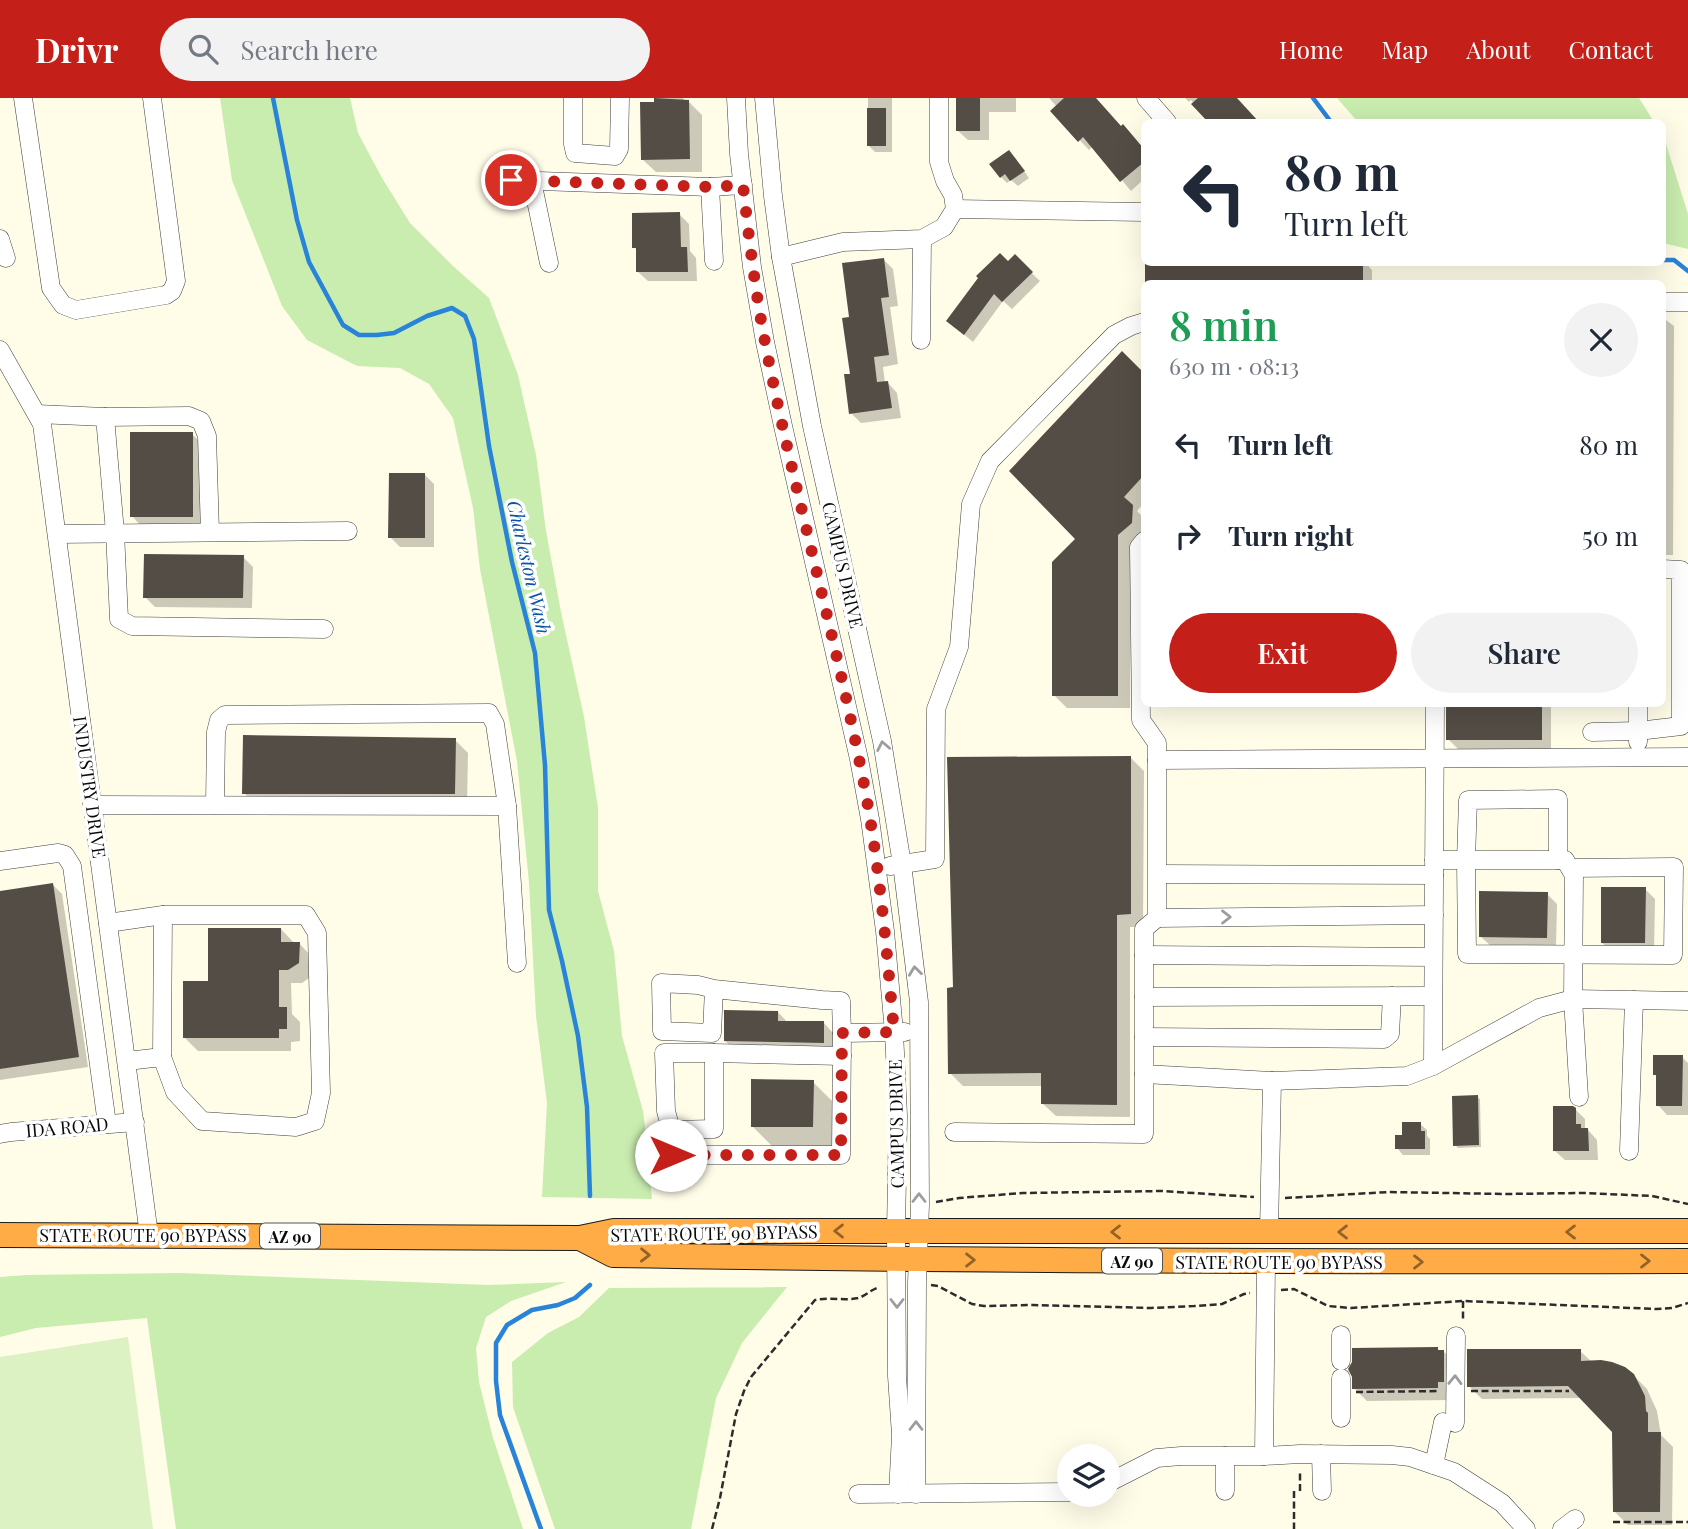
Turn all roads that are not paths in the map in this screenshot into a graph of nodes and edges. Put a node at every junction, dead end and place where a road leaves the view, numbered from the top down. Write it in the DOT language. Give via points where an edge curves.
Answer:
graph roads {
  1 [pos="23,98"];
  2 [pos="152,98"];
  3 [pos="573,98"];
  4 [pos="620,98"];
  5 [pos="736,98"];
  6 [pos="764,98"];
  7 [pos="939,98"];
  8 [pos="1146,98"];
  9 [pos="1164,119"];
  10 [pos="511,180"];
  11 [pos="532,181"];
  12 [pos="743,185"];
  13 [pos="710,187"];
  14 [pos="955,209"];
  15 [pos="1141,212"];
  16 [pos="0,239"];
  17 [pos="922,239"];
  18 [pos="781,257"];
  19 [pos="6,258"];
  20 [pos="714,261"];
  21 [pos="549,263"];
  22 [pos="1666,302"];
  23 [pos="1688,302"];
  24 [pos="1141,323"];
  25 [pos="921,340"];
  26 [pos="0,350"];
  27 [pos="37,414"];
  28 [pos="105,417"];
  29 [pos="348,531"];
  30 [pos="210,532"];
  31 [pos="115,533"];
  32 [pos="57,534"];
  33 [pos="1141,545"];
  34 [pos="1666,569"];
  35 [pos="324,629"];
  36 [pos="1435,707"];
  37 [pos="1638,707"];
  38 [pos="1638,731"];
  39 [pos="1592,733"];
  40 [pos="1688,757"];
  41 [pos="1637,758"];
  42 [pos="1157,760"];
  43 [pos="1434,760"];
  44 [pos="93,805"];
  45 [pos="215,805"];
  46 [pos="506,806"];
  47 [pos="0,860"];
  48 [pos="1466,860"];
  49 [pos="902,864"];
  50 [pos="1564,864"];
  51 [pos="877,868"];
  52 [pos="1434,868"];
  53 [pos="1158,874"];
  54 [pos="163,915"];
  55 [pos="1434,915"];
  56 [pos="1157,918"];
  57 [pos="108,923"];
  58 [pos="1574,954"];
  59 [pos="1144,956"];
  60 [pos="1433,957"];
  61 [pos="517,963"];
  62 [pos="714,989"];
  63 [pos="1392,996"];
  64 [pos="1433,996"];
  65 [pos="1144,997"];
  66 [pos="1573,999"];
  67 [pos="1634,1000"];
  68 [pos="1688,1001"];
  69 [pos="919,1031"];
  70 [pos="894,1032"];
  71 [pos="842,1033"];
  72 [pos="1144,1037"];
  73 [pos="714,1053"];
  74 [pos="842,1056"];
  75 [pos="162,1057"];
  76 [pos="127,1061"];
  77 [pos="1433,1066"];
  78 [pos="1144,1074"];
  79 [pos="1272,1081"];
  80 [pos="1579,1097"];
  81 [pos="135,1122"];
  82 [pos="107,1124"];
  83 [pos="671,1129"];
  84 [pos="714,1129"];
  85 [pos="954,1132"];
  86 [pos="0,1134"];
  87 [pos="1629,1150"];
  88 [pos="713,1155"];
  89 [pos="1688,1231"];
  90 [pos="907,1232"];
  91 [pos="1269,1232"];
  92 [pos="0,1234"];
  93 [pos="149,1235"];
  94 [pos="580,1238"];
  95 [pos="1688,1261"];
  96 [pos="1266,1262"];
  97 [pos="907,1271"];
  98 [pos="1341,1335"];
  99 [pos="1457,1336"];
  100 [pos="1340,1418"];
  101 [pos="1321,1454"];
  102 [pos="1225,1456"];
  103 [pos="1264,1456"];
  104 [pos="1434,1465"];
  105 [pos="1120,1477"];
  106 [pos="1225,1491"];
  107 [pos="1322,1491"];
  108 [pos="1057,1492"];
  109 [pos="858,1494"];
  110 [pos="907,1494"];
  111 [pos="1526,1529"];
  1 -- 2 [label="street" via="51,288 63,305 76,310 166,295 176,281"];
  3 -- 4 [label="street" via="575,153 615,156 620,149"];
  5 -- 12 [label="street, CAMPUS DRIVE"];
  6 -- 18 [label="street, CAMPUS DRIVE"];
  7 -- 14 [label="street" via="939,162"];
  8 -- 9 [label="street"];
  10 -- 11 [label="street"];
  11 -- 13 [label="street"];
  11 -- 21 [label="street"];
  12 -- 13 [label="street"];
  12 -- 51 [label="street, CAMPUS DRIVE" via="765,342 859,759"];
  13 -- 20 [label="street"];
  14 -- 15 [label="street"];
  14 -- 17 [label="street" via="944,227"];
  16 -- 19 [label="street"];
  17 -- 18 [label="street" via="843,242"];
  17 -- 25 [label="street"];
  49 -- 18 [label="street, CAMPUS DRIVE, one-way" via="882,741 812,426"];
  22 -- 23 [label="street"];
  24 -- 49 [label="street" via="1114,335 990,461 971,504 959,647 936,709 935,859"];
  26 -- 27 [label="street, INDUSTRY DRIVE"];
  27 -- 28 [label="street"];
  27 -- 32 [label="street, INDUSTRY DRIVE"];
  28 -- 30 [label="street" via="188,416 201,421 207,436"];
  28 -- 31 [label="street"];
  29 -- 30 [label="street"];
  30 -- 31 [label="street"];
  31 -- 32 [label="street"];
  31 -- 35 [label="street" via="120,619 132,626"];
  32 -- 44 [label="street, INDUSTRY DRIVE"];
  33 -- 42 [label="street" via="1141,720 1157,743"];
  34 -- 38 [label="street" via="1681,570 1681,726"];
  36 -- 43 [label="street"];
  37 -- 38 [label="street"];
  38 -- 39 [label="street"];
  38 -- 41 [label="street"];
  40 -- 41 [label="street"];
  41 -- 43 [label="street"];
  42 -- 43 [label="street"];
  42 -- 53 [label="street"];
  43 -- 52 [label="street"];
  44 -- 45 [label="street"];
  44 -- 57 [label="street, INDUSTRY DRIVE"];
  45 -- 46 [label="street"];
  45 -- 46 [label="street" via="216,732 225,715 475,712 489,713 495,724"];
  46 -- 61 [label="street"];
  47 -- 82 [label="street" via="58,853 72,866"];
  48 -- 50 [label="street"];
  48 -- 50 [label="street" via="1468,800 1558,799"];
  48 -- 52 [label="street"];
  48 -- 58 [label="street" via="1467,954"];
  49 -- 51 [label="street"];
  69 -- 49 [label="street, CAMPUS DRIVE, one-way"];
  50 -- 58 [label="street" via="1574,875"];
  50 -- 58 [label="street" via="1674,867 1673,955"];
  51 -- 70 [label="street, CAMPUS DRIVE"];
  52 -- 53 [label="street"];
  52 -- 55 [label="street"];
  53 -- 56 [label="street"];
  54 -- 57 [label="street"];
  54 -- 75 [label="street"];
  54 -- 75 [label="street" via="306,915 317,933 321,1093 315,1121 296,1127 202,1121 174,1093"];
  56 -- 55 [label="street, one-way"];
  55 -- 60 [label="street"];
  56 -- 59 [label="street" via="1144,929"];
  57 -- 76 [label="street, INDUSTRY DRIVE"];
  58 -- 66 [label="street"];
  59 -- 60 [label="street"];
  59 -- 65 [label="street"];
  60 -- 64 [label="street"];
  62 -- 71 [label="street" via="841,1001"];
  63 -- 64 [label="street"];
  63 -- 65 [label="street"];
  63 -- 72 [label="street" via="1390,1034 1384,1039"];
  64 -- 77 [label="street"];
  65 -- 72 [label="street"];
  66 -- 67 [label="street"];
  66 -- 77 [label="street" via="1539,1008"];
  66 -- 80 [label="street"];
  67 -- 68 [label="street"];
  67 -- 87 [label="street"];
  69 -- 70 [label="street"];
  90 -- 69 [label="street, CAMPUS DRIVE, one-way"];
  70 -- 71 [label="street"];
  70 -- 90 [label="street, CAMPUS DRIVE"];
  71 -- 74 [label="street"];
  72 -- 78 [label="street"];
  73 -- 74 [label="street"];
  73 -- 83 [label="street" via="664,1053"];
  73 -- 84 [label="street"];
  74 -- 88 [label="street" via="841,1155"];
  75 -- 76 [label="street"];
  76 -- 81 [label="street, INDUSTRY DRIVE"];
  77 -- 79 [label="street" via="1407,1076"];
  78 -- 79 [label="street"];
  78 -- 85 [label="street" via="1144,1134"];
  79 -- 91 [label="street"];
  81 -- 82 [label="street, IDA ROAD"];
  81 -- 93 [label="street, INDUSTRY DRIVE"];
  82 -- 86 [label="street, IDA ROAD"];
  83 -- 84 [label="street"];
  83 -- 88 [label="street" via="671,1155"];
  84 -- 88 [label="street"];
  89 -- 91 [label="highway, STATE ROUTE 90 BYPASS / AZ 90, one-way"];
  91 -- 90 [label="highway, STATE ROUTE 90 BYPASS / AZ 90, one-way"];
  90 -- 94 [label="highway, STATE ROUTE 90 BYPASS / AZ 90, one-way" via="614,1231"];
  90 -- 97 [label="street, CAMPUS DRIVE"];
  92 -- 93 [label="highway, STATE ROUTE 90 BYPASS / AZ 90"];
  93 -- 94 [label="highway, STATE ROUTE 90 BYPASS / AZ 90"];
  94 -- 97 [label="highway, STATE ROUTE 90 BYPASS / AZ 90, one-way" via="613,1255"];
  96 -- 95 [label="highway, STATE ROUTE 90 BYPASS / AZ 90, one-way"];
  97 -- 96 [label="highway, STATE ROUTE 90 BYPASS / AZ 90, one-way"];
  96 -- 103 [label="street"];
  97 -- 110 [label="street, CAMPUS DRIVE"];
  98 -- 100 [label="street"];
  104 -- 99 [label="street, one-way" via="1449,1423"];
  101 -- 103 [label="street"];
  101 -- 104 [label="street" via="1392,1455"];
  101 -- 107 [label="street"];
  102 -- 103 [label="street"];
  102 -- 105 [label="street" via="1157,1458"];
  102 -- 106 [label="street"];
  104 -- 111 [label="street" via="1454,1472 1502,1503"];
  108 -- 110 [label="street"];
  109 -- 110 [label="street"];
}
